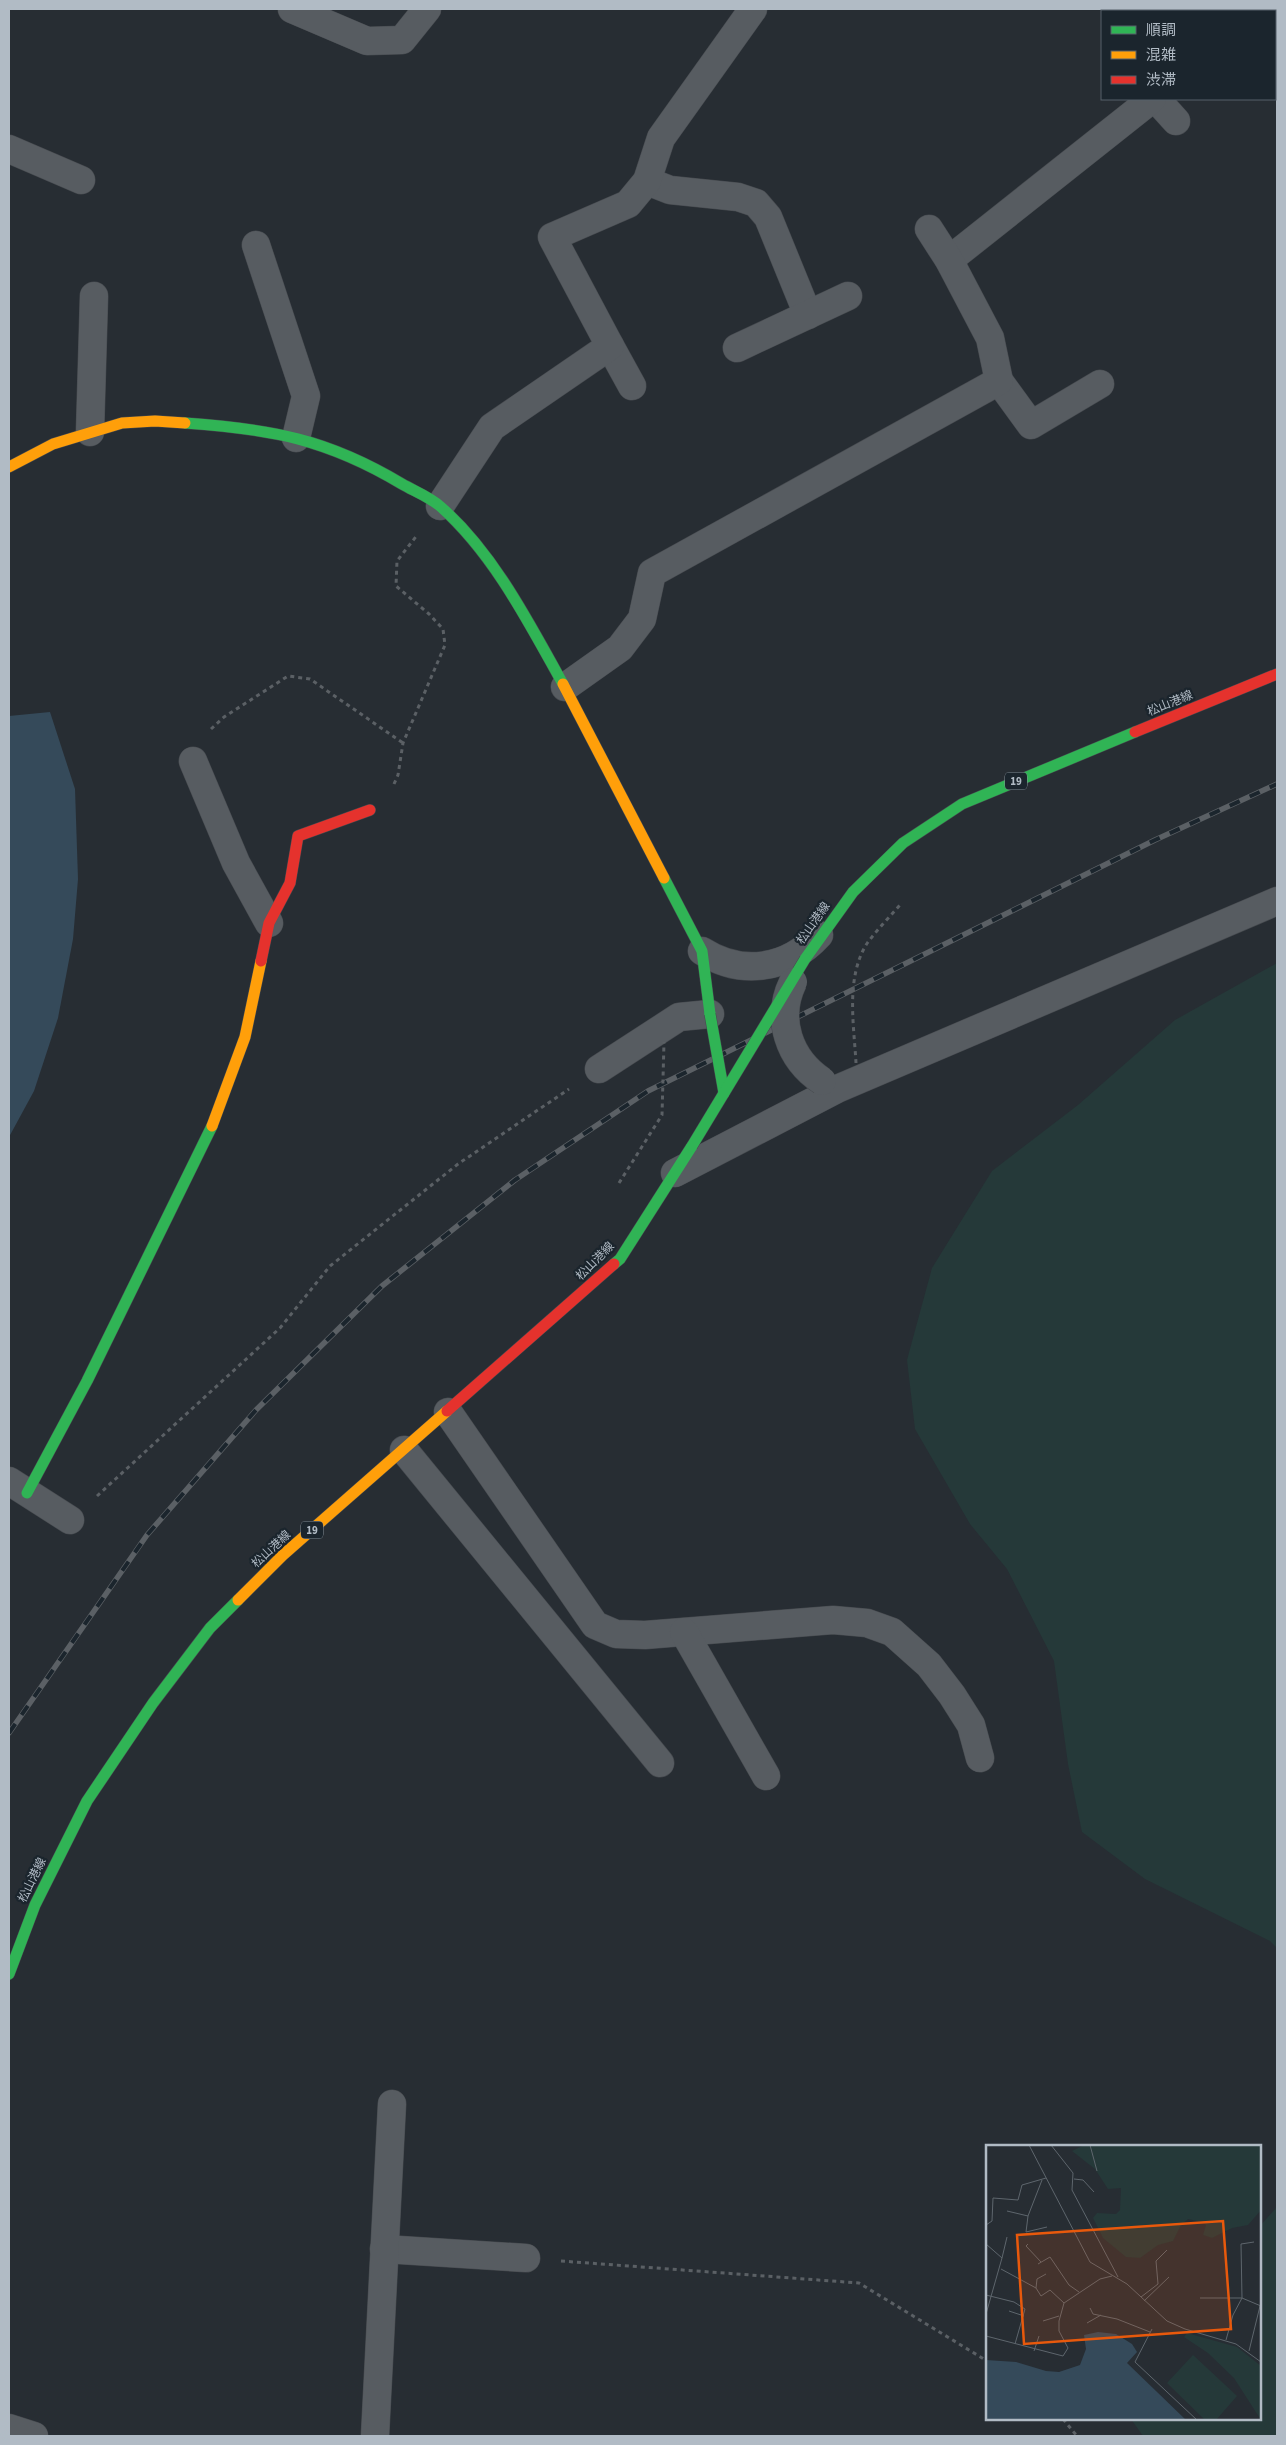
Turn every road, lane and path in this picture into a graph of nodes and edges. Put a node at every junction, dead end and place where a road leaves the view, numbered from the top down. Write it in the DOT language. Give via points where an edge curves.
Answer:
graph roads {
  1 [pos="292,9"];
  2 [pos="427,9"];
  3 [pos="752,9"];
  4 [pos="334,17"];
  5 [pos="1151,100"];
  6 [pos="1157,100"];
  7 [pos="1176,122"];
  8 [pos="9,149"];
  9 [pos="81,180"];
  10 [pos="646,181"];
  11 [pos="929,229"];
  12 [pos="256,245"];
  13 [pos="949,260"];
  14 [pos="94,296"];
  15 [pos="848,296"];
  16 [pos="808,315"];
  17 [pos="610,346"];
  18 [pos="737,348"];
  19 [pos="999,381"];
  20 [pos="1100,384"];
  21 [pos="632,386"];
  22 [pos="90,432"];
  23 [pos="296,438"];
  24 [pos="9,468"];
  25 [pos="440,506"];
  26 [pos="1277,674"];
  27 [pos="565,687"];
  28 [pos="403,744"];
  29 [pos="193,761"];
  30 [pos="370,810"];
  31 [pos="1277,901"];
  32 [pos="901,904"];
  33 [pos="269,923"];
  34 [pos="823,931"];
  35 [pos="702,950"];
  36 [pos="803,963"];
  37 [pos="710,1014"];
  38 [pos="664,1042"];
  39 [pos="856,1063"];
  40 [pos="599,1069"];
  41 [pos="830,1085"];
  42 [pos="724,1092"];
  43 [pos="675,1173"];
  44 [pos="619,1183"];
  45 [pos="448,1412"];
  46 [pos="404,1450"];
  47 [pos="18,1487"];
  48 [pos="70,1520"];
  49 [pos="684,1632"];
  50 [pos="980,1758"];
  51 [pos="660,1764"];
  52 [pos="766,1776"];
  53 [pos="9,1974"];
  54 [pos="392,2104"];
  55 [pos="384,2249"];
  56 [pos="526,2258"];
  57 [pos="986,2360"];
  58 [pos="1064,2420"];
  59 [pos="9,2428"];
  60 [pos="34,2436"];
  61 [pos="375,2436"];
  62 [pos="1077,2436"];
  1 -- 4 [label="street"];
  2 -- 4 [label="street" via="402,40 367,41"];
  3 -- 10 [label="street" via="661,138"];
  5 -- 13 [label="street"];
  6 -- 7 [label="street"];
  8 -- 9 [label="street"];
  10 -- 16 [label="street" via="670,190 756,203 768,217"];
  10 -- 17 [label="street" via="628,204 552,237"];
  11 -- 13 [label="street"];
  12 -- 23 [label="street" via="306,396"];
  13 -- 19 [label="street" via="990,338"];
  14 -- 22 [label="street"];
  15 -- 16 [label="street"];
  16 -- 18 [label="street"];
  17 -- 21 [label="street"];
  17 -- 25 [label="street" via="492,427"];
  19 -- 20 [label="street" via="1031,425"];
  19 -- 27 [label="street" via="652,573 642,619 620,648"];
  22 -- 23 [label="street" via="122,423 155,421 242,427"];
  22 -- 24 [label="street" via="53,444"];
  23 -- 25 [label="street" via="372,466"];
  25 -- 27 [label="street" via="470,538 503,582"];
  25 -- 28 [label="path" via="398,561 396,586 442,629 445,645"];
  26 -- 34 [label="street, 松山港線 / 19" via="962,804 903,843 853,892"];
  27 -- 35 [label="street"];
  28 -- 29 [label="path" via="310,678 288,676 224,717 194,745"];
  28 -- 30 [label="path" via="398,775 388,797"];
  29 -- 33 [label="street" via="236,862"];
  30 -- 33 [label="street" via="298,836 290,883"];
  31 -- 41 [label="street"];
  32 -- 39 [label="path, bridge" via="868,943 856,968"];
  33 -- 47 [label="street" via="245,1037 215,1120 87,1381"];
  34 -- 35 [label="street" via="798,954 771,965 735,965 714,959"];
  34 -- 36 [label="street, 松山港線 / 19"];
  35 -- 37 [label="street"];
  36 -- 41 [label="street, bridge" via="789,990 786,1031 804,1067"];
  36 -- 42 [label="street, 松山港線 / 19, bridge"];
  37 -- 40 [label="street" via="679,1017"];
  37 -- 42 [label="street, bridge"];
  38 -- 44 [label="path, bridge" via="662,1115"];
  40 -- 48 [label="path" via="458,1164 330,1266 280,1328"];
  41 -- 43 [label="street"];
  42 -- 43 [label="street, 松山港線 / 19, bridge"];
  43 -- 45 [label="street, 松山港線 / 19" via="620,1259"];
  45 -- 46 [label="street, 松山港線 / 19"];
  45 -- 49 [label="street" via="595,1625 616,1634"];
  46 -- 51 [label="street"];
  46 -- 53 [label="street, 松山港線 / 19" via="283,1555 210,1628 153,1703 87,1801 35,1905"];
  47 -- 48 [label="street"];
  49 -- 50 [label="street" via="833,1620 867,1623 892,1632 928,1665 952,1695 971,1725"];
  49 -- 52 [label="street"];
  54 -- 55 [label="street"];
  55 -- 56 [label="street"];
  55 -- 61 [label="street"];
  56 -- 57 [label="path" via="858,2284"];
  58 -- 62 [label="path"];
  59 -- 60 [label="street"];
}
